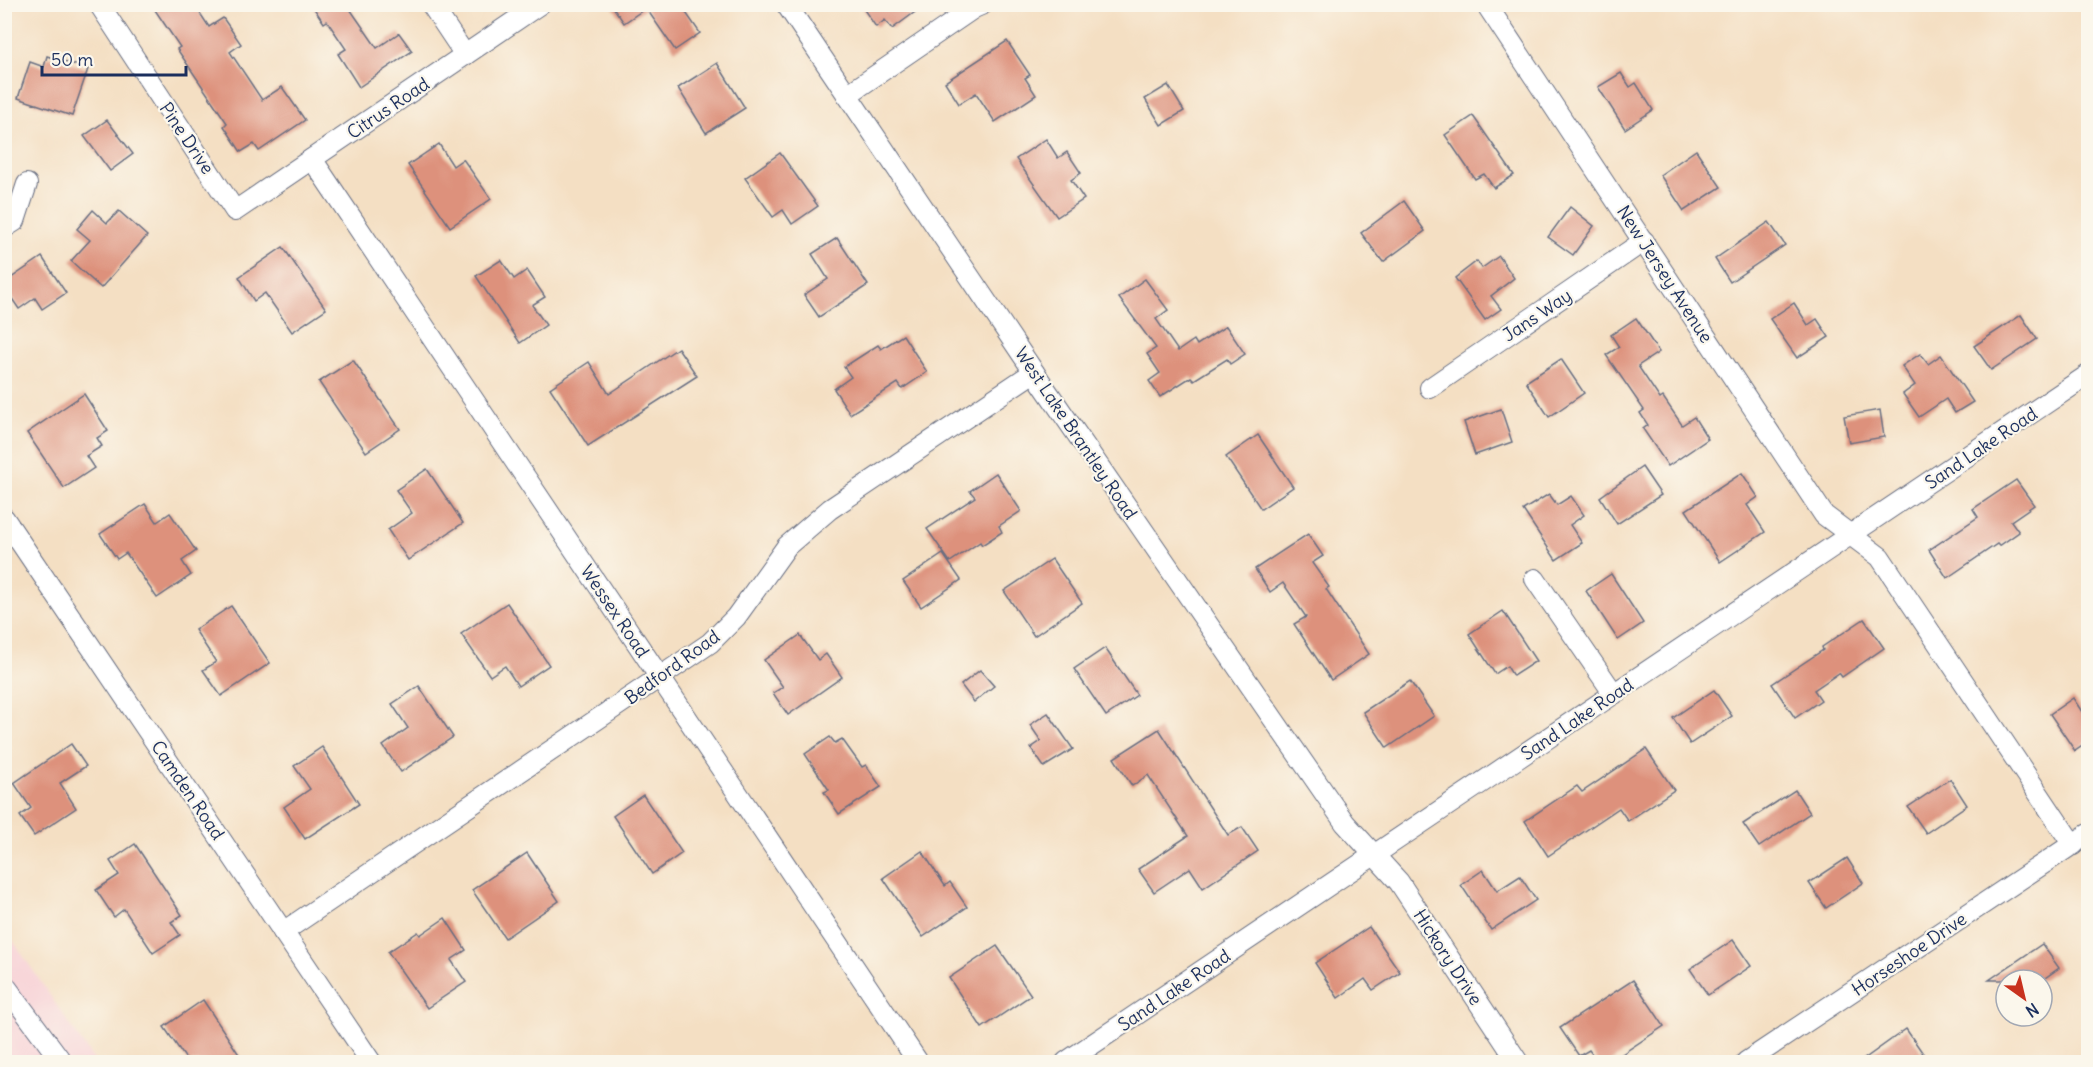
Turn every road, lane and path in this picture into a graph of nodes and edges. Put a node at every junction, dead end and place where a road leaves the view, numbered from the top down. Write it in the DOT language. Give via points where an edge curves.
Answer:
graph roads {
  1 [pos="99,4"];
  2 [pos="431,4"];
  3 [pos="540,4"];
  4 [pos="786,4"];
  5 [pos="983,4"];
  6 [pos="1486,4"];
  7 [pos="465,55"];
  8 [pos="847,95"];
  9 [pos="312,159"];
  10 [pos="27,184"];
  11 [pos="236,211"];
  12 [pos="4,228"];
  13 [pos="1644,241"];
  14 [pos="1034,372"];
  15 [pos="2088,375"];
  16 [pos="1430,388"];
  17 [pos="4,518"];
  18 [pos="1851,535"];
  19 [pos="1535,579"];
  20 [pos="660,679"];
  21 [pos="1614,694"];
  22 [pos="2081,840"];
  23 [pos="1374,855"];
  24 [pos="283,932"];
  25 [pos="4,984"];
  26 [pos="62,1062"];
  27 [pos="371,1062"];
  28 [pos="918,1062"];
  29 [pos="1066,1062"];
  30 [pos="1518,1062"];
  31 [pos="1746,1062"];
  1 -- 11 [label="street, Pine Drive"];
  2 -- 7 [label="street"];
  3 -- 7 [label="street, Citrus Road"];
  4 -- 8 [label="street, West Lake Brantley Road"];
  5 -- 8 [label="street"];
  6 -- 13 [label="street, New Jersey Avenue"];
  7 -- 9 [label="street, Citrus Road"];
  8 -- 14 [label="street, West Lake Brantley Road"];
  9 -- 11 [label="street, Citrus Road"];
  9 -- 20 [label="street, Wessex Road"];
  10 -- 12 [label="street" via="15,221"];
  13 -- 16 [label="street, Jans Way"];
  13 -- 18 [label="street, New Jersey Avenue" via="1824,515"];
  14 -- 20 [label="street, Bedford Road" via="830,509 787,546 736,617 710,643"];
  14 -- 23 [label="street, West Lake Brantley Road" via="1345,823"];
  15 -- 18 [label="street, Sand Lake Road"];
  17 -- 24 [label="street, Camden Road"];
  18 -- 21 [label="street, Sand Lake Road"];
  18 -- 22 [label="street, Horseshoe Drive" via="1880,557"];
  19 -- 21 [label="street"];
  20 -- 24 [label="street, Bedford Road"];
  20 -- 28 [label="street, Wessex Road"];
  21 -- 23 [label="street, Sand Lake Road"];
  22 -- 31 [label="street, Horseshoe Drive"];
  23 -- 29 [label="street, Sand Lake Road"];
  23 -- 30 [label="street, Hickory Drive" via="1399,882"];
  24 -- 27 [label="street, Camden Road"];
  25 -- 26 [label="street"];
}
